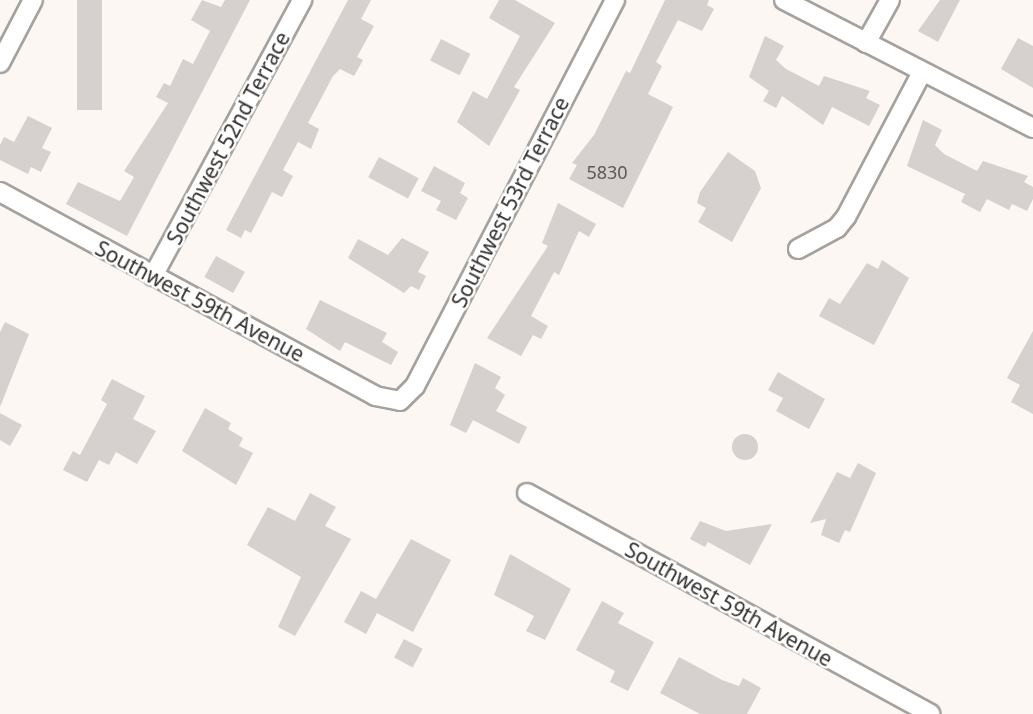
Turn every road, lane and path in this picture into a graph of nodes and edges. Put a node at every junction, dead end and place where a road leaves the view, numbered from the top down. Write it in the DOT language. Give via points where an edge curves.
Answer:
graph roads {
  1 [pos="33,0"];
  2 [pos="302,0"];
  3 [pos="615,0"];
  4 [pos="784,0"];
  5 [pos="890,0"];
  6 [pos="866,44"];
  7 [pos="0,63"];
  8 [pos="922,72"];
  9 [pos="1033,128"];
  10 [pos="0,192"];
  11 [pos="798,249"];
  12 [pos="153,276"];
  13 [pos="402,401"];
  14 [pos="527,493"];
  15 [pos="931,714"];
  1 -- 7 [label="street"];
  2 -- 12 [label="street, Southwest 52nd Terrace"];
  3 -- 13 [label="street, Southwest 53rd Terrace" via="415,386"];
  4 -- 6 [label="street"];
  5 -- 6 [label="street"];
  6 -- 8 [label="street"];
  8 -- 9 [label="street"];
  8 -- 11 [label="street" via="846,217"];
  10 -- 12 [label="street, Southwest 59th Avenue"];
  12 -- 13 [label="street, Southwest 59th Avenue" via="379,398"];
  14 -- 15 [label="street, Southwest 59th Avenue"];
}
